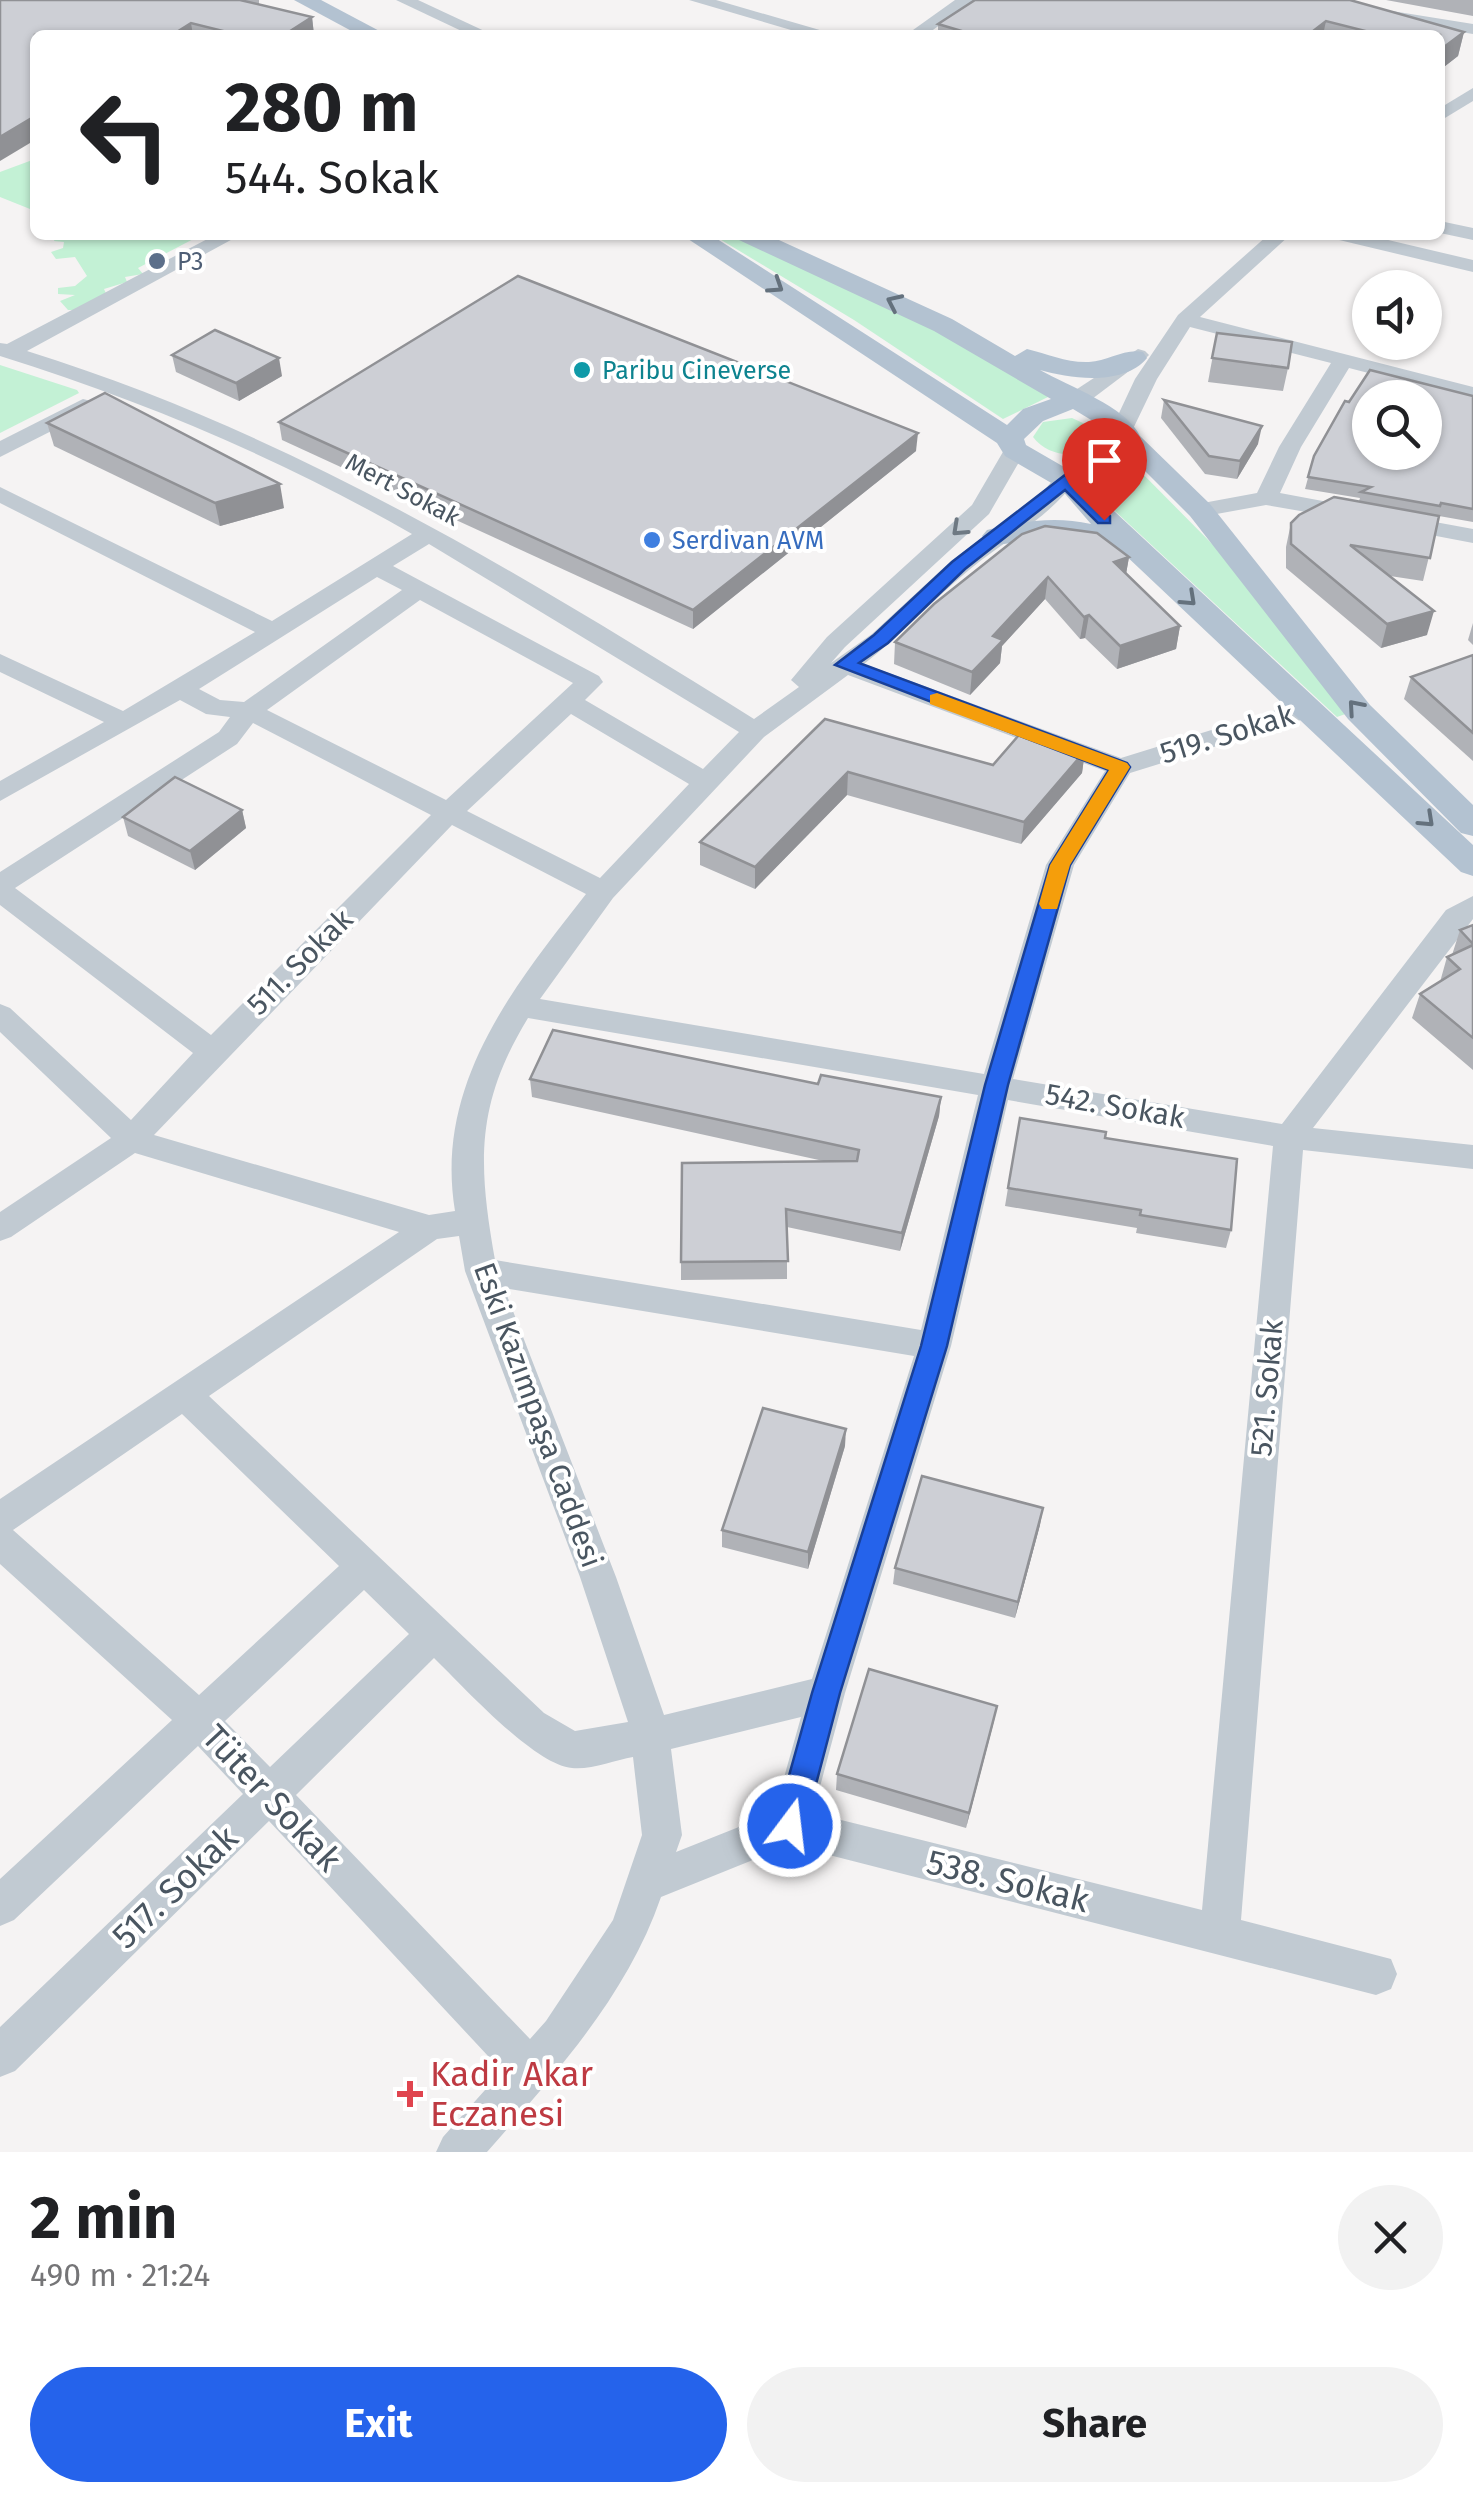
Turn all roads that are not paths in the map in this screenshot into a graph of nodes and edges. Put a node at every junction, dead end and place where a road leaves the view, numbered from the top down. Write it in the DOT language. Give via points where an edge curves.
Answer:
graph roads {
  1 [pos="304,0"];
  2 [pos="342,0"];
  3 [pos="404,0"];
  4 [pos="697,0"];
  5 [pos="966,0"];
  6 [pos="765,9"];
  7 [pos="1375,14"];
  8 [pos="1473,29"];
  9 [pos="383,30"];
  10 [pos="385,30"];
  11 [pos="473,30"];
  12 [pos="743,30"];
  13 [pos="816,30"];
  14 [pos="922,30"];
  15 [pos="1470,98"];
  16 [pos="1445,113"];
  17 [pos="1445,227"];
  18 [pos="1473,234"];
  19 [pos="220,240"];
  20 [pos="702,240"];
  21 [pos="768,240"];
  22 [pos="1274,240"];
  23 [pos="1363,240"];
  24 [pos="1473,266"];
  25 [pos="1184,319"];
  26 [pos="943,325"];
  27 [pos="5,350"];
  28 [pos="1134,358"];
  29 [pos="1343,361"];
  30 [pos="117,388"];
  31 [pos="1473,394"];
  32 [pos="1074,400"];
  33 [pos="1132,440"];
  34 [pos="1012,444"];
  35 [pos="0,450"];
  36 [pos="1067,481"];
  37 [pos="0,494"];
  38 [pos="1266,498"];
  39 [pos="1200,510"];
  40 [pos="430,532"];
  41 [pos="997,536"];
  42 [pos="1473,536"];
  43 [pos="1145,558"];
  44 [pos="377,566"];
  45 [pos="419,589"];
  46 [pos="274,632"];
  47 [pos="0,662"];
  48 [pos="844,665"];
  49 [pos="180,690"];
  50 [pos="568,702"];
  51 [pos="1308,709"];
  52 [pos="249,711"];
  53 [pos="124,722"];
  54 [pos="765,722"];
  55 [pos="1120,767"];
  56 [pos="705,782"];
  57 [pos="0,792"];
  58 [pos="450,810"];
  59 [pos="1473,826"];
  60 [pos="1473,864"];
  61 [pos="0,888"];
  62 [pos="603,890"];
  63 [pos="1473,906"];
  64 [pos="520,1006"];
  65 [pos="0,1016"];
  66 [pos="212,1052"];
  67 [pos="996,1085"];
  68 [pos="1289,1137"];
  69 [pos="132,1139"];
  70 [pos="1473,1157"];
  71 [pos="471,1220"];
  72 [pos="0,1228"];
  73 [pos="429,1228"];
  74 [pos="481,1271"];
  75 [pos="934,1346"];
  76 [pos="184,1393"];
  77 [pos="0,1519"];
  78 [pos="0,1541"];
  79 [pos="364,1566"];
  80 [pos="435,1633"];
  81 [pos="826,1693"];
  82 [pos="199,1720"];
  83 [pos="650,1736"];
  84 [pos="268,1796"];
  85 [pos="790,1826"];
  86 [pos="646,1883"];
  87 [pos="0,1906"];
  88 [pos="1220,1934"];
  89 [pos="1376,1974"];
  90 [pos="0,2056"];
  91 [pos="530,2070"];
  92 [pos="458,2152"];
  1 -- 9 [label="main road"];
  2 -- 10 [label="main road"];
  3 -- 11 [label="street"];
  4 -- 6 [label="street" via="746,13"];
  5 -- 14 [label="street"];
  6 -- 12 [label="street"];
  6 -- 13 [label="street"];
  7 -- 8 [label="street"];
  15 -- 16 [label="street"];
  17 -- 18 [label="street"];
  19 -- 27 [label="street"];
  20 -- 34 [label="main road, one-way"];
  26 -- 21 [label="main road, one-way"];
  22 -- 25 [label="street"];
  23 -- 24 [label="street"];
  25 -- 28 [label="street"];
  25 -- 29 [label="street"];
  25 -- 33 [label="street" via="1146,379"];
  26 -- 28 [label="main road" via="1070,372 1112,369"];
  26 -- 32 [label="main road"];
  27 -- 30 [label="street, Mert Sokak"];
  28 -- 32 [label="street"];
  29 -- 31 [label="street"];
  29 -- 38 [label="street"];
  30 -- 35 [label="street"];
  30 -- 40 [label="street, Mert Sokak" via="231,432"];
  32 -- 33 [label="main road"];
  32 -- 34 [label="main road" via="1034,415"];
  33 -- 36 [label="main road" via="1118,458"];
  33 -- 39 [label="main road"];
  34 -- 36 [label="main road"];
  34 -- 54 [label="street, Eski Kazımpaşa Caddesi, one-way" via="980,510 836,642"];
  36 -- 41 [label="street, Eski Kazımpaşa Caddesi"];
  36 -- 43 [label="main road"];
  37 -- 46 [label="street"];
  38 -- 39 [label="street"];
  38 -- 42 [label="street"];
  59 -- 39 [label="main road, one-way" via="1359,712"];
  40 -- 44 [label="street"];
  40 -- 54 [label="street, Mert Sokak"];
  41 -- 43 [label="main road" via="1034,526 1080,528"];
  41 -- 48 [label="street, Eski Kazımpaşa Caddesi"];
  43 -- 51 [label="main road, one-way"];
  44 -- 45 [label="street"];
  44 -- 46 [label="street"];
  45 -- 50 [label="street, 511. Sokak" via="590,682"];
  45 -- 52 [label="street"];
  46 -- 49 [label="street"];
  47 -- 53 [label="street"];
  48 -- 54 [label="street, Eski Kazımpaşa Caddesi"];
  48 -- 55 [label="street"];
  49 -- 52 [label="street" via="215,708"];
  49 -- 53 [label="street"];
  50 -- 56 [label="street"];
  50 -- 58 [label="street, 511. Sokak"];
  51 -- 55 [label="street, 519. Sokak"];
  51 -- 60 [label="main road, one-way"];
  52 -- 58 [label="street"];
  52 -- 61 [label="street" via="228,738"];
  53 -- 57 [label="street"];
  54 -- 56 [label="street, Eski Kazımpaşa Caddesi"];
  55 -- 67 [label="street, 519. Sokak" via="1060,865"];
  56 -- 62 [label="street, Eski Kazımpaşa Caddesi"];
  58 -- 62 [label="street"];
  58 -- 66 [label="street, 511. Sokak"];
  61 -- 66 [label="street"];
  62 -- 64 [label="street, Eski Kazımpaşa Caddesi"];
  63 -- 68 [label="street" via="1456,917"];
  64 -- 67 [label="street, 542. Sokak"];
  64 -- 71 [label="street, Eski Kazımpaşa Caddesi" via="493,1050 468,1127"];
  65 -- 69 [label="street"];
  66 -- 69 [label="street, 511. Sokak"];
  67 -- 68 [label="street, 542. Sokak"];
  67 -- 75 [label="street, 519. Sokak"];
  68 -- 70 [label="street, 542. Sokak"];
  68 -- 88 [label="street, 521. Sokak"];
  69 -- 72 [label="street, 511. Sokak"];
  69 -- 73 [label="street"];
  71 -- 73 [label="street"];
  71 -- 74 [label="street, Eski Kazımpaşa Caddesi"];
  73 -- 76 [label="street"];
  74 -- 75 [label="street"];
  74 -- 83 [label="street, Eski Kazımpaşa Caddesi" via="598,1576"];
  75 -- 81 [label="street, 519. Sokak"];
  76 -- 77 [label="street"];
  76 -- 79 [label="street"];
  78 -- 82 [label="street, Tüter Sokak"];
  79 -- 80 [label="street"];
  79 -- 82 [label="street"];
  80 -- 83 [label="street" via="531,1726 572,1750"];
  80 -- 84 [label="street, 517. Sokak"];
  81 -- 83 [label="street"];
  81 -- 85 [label="street, 519. Sokak"];
  82 -- 84 [label="street, Tüter Sokak"];
  82 -- 87 [label="street"];
  83 -- 86 [label="street, Eski Kazımpaşa Caddesi" via="662,1835"];
  84 -- 90 [label="street, 517. Sokak"];
  84 -- 91 [label="street, Tüter Sokak"];
  85 -- 86 [label="street"];
  85 -- 88 [label="street, 538. Sokak"];
  86 -- 91 [label="street, Eski Kazımpaşa Caddesi" via="629,1932 561,2036"];
  88 -- 89 [label="street, 538. Sokak"];
  91 -- 92 [label="street, Eski Kazımpaşa Caddesi"];
}
